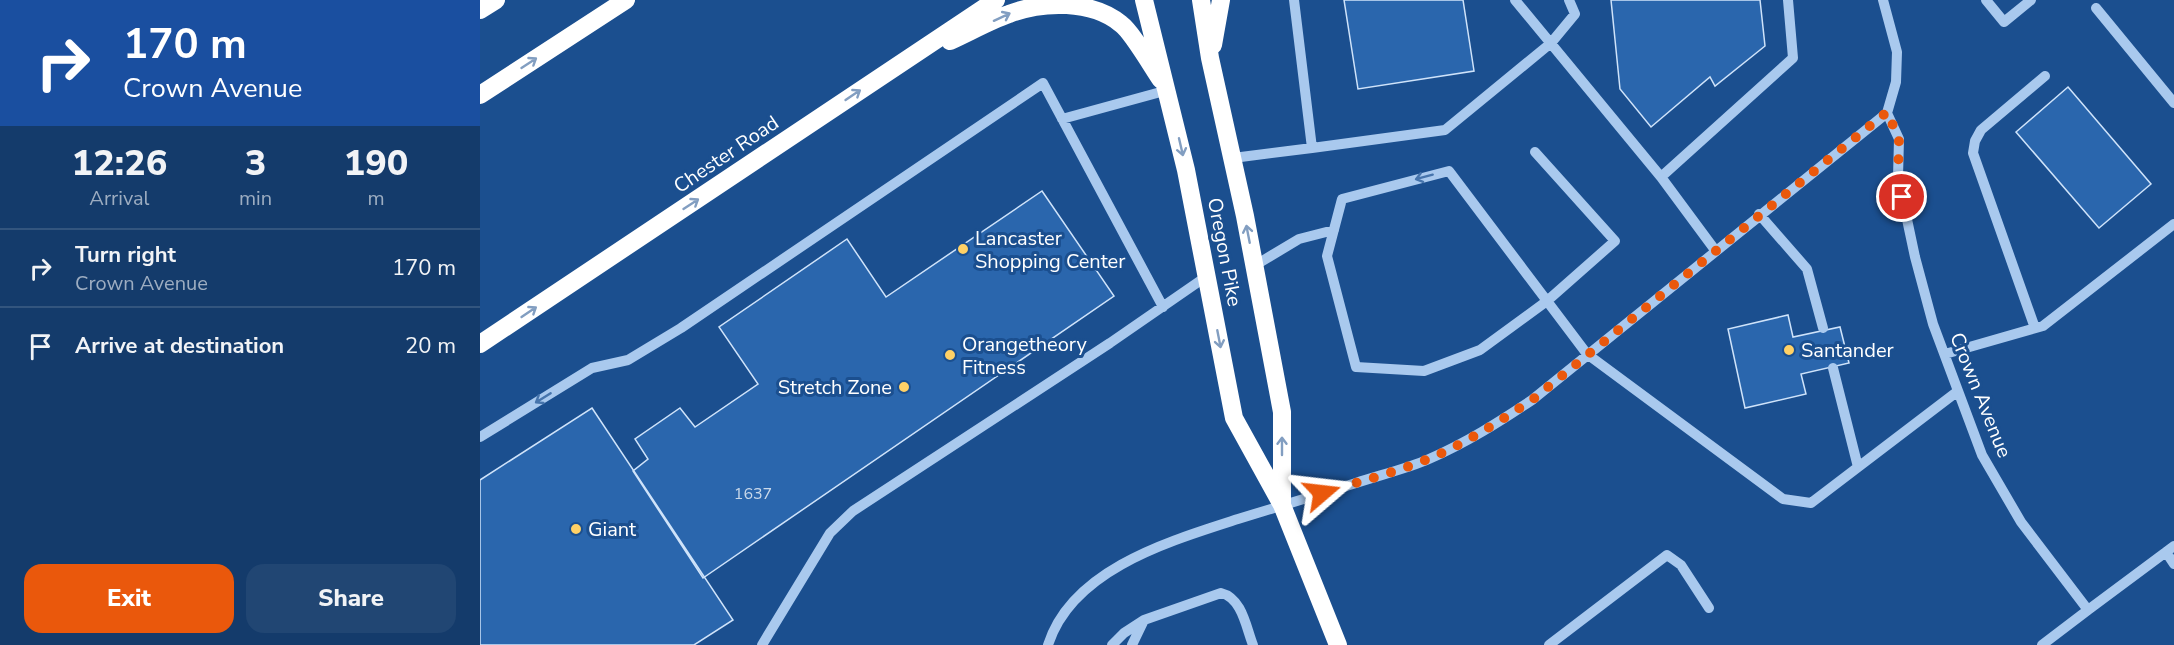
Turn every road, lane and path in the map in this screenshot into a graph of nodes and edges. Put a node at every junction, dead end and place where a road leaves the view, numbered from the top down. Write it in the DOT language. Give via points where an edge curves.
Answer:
graph roads {
  1 [pos="496,0"];
  2 [pos="626,0"];
  3 [pos="996,0"];
  4 [pos="1144,0"];
  5 [pos="1201,0"];
  6 [pos="1221,0"];
  7 [pos="1294,0"];
  8 [pos="1515,0"];
  9 [pos="1569,0"];
  10 [pos="1788,0"];
  11 [pos="1883,0"];
  12 [pos="1986,0"];
  13 [pos="2031,0"];
  14 [pos="2096,8"];
  15 [pos="480,10"];
  16 [pos="1551,44"];
  17 [pos="1210,58"];
  18 [pos="2045,76"];
  19 [pos="874,81"];
  20 [pos="1168,90"];
  21 [pos="480,95"];
  22 [pos="2174,103"];
  23 [pos="1887,112"];
  24 [pos="1062,119"];
  25 [pos="1312,148"];
  26 [pos="1535,152"];
  27 [pos="1233,158"];
  28 [pos="1661,177"];
  29 [pos="1759,214"];
  30 [pos="2174,224"];
  31 [pos="1334,230"];
  32 [pos="1715,250"];
  33 [pos="1254,266"];
  34 [pos="1207,276"];
  35 [pos="1547,301"];
  36 [pos="1163,307"];
  37 [pos="1823,328"];
  38 [pos="2035,328"];
  39 [pos="480,344"];
  40 [pos="1587,354"];
  41 [pos="1945,354"];
  42 [pos="1833,368"];
  43 [pos="1958,391"];
  44 [pos="480,437"];
  45 [pos="1858,467"];
  46 [pos="1282,505"];
  47 [pos="2170,549"];
  48 [pos="2174,564"];
  49 [pos="1709,608"];
  50 [pos="2088,610"];
  51 [pos="1144,620"];
  52 [pos="762,645"];
  53 [pos="1048,645"];
  54 [pos="1112,645"];
  55 [pos="1132,645"];
  56 [pos="1253,645"];
  57 [pos="1338,645"];
  58 [pos="1549,645"];
  59 [pos="2042,645"];
  1 -- 15 [label="highway"];
  21 -- 2 [label="highway, one-way"];
  3 -- 19 [label="highway, Chester Road"];
  4 -- 20 [label="highway, Oregon Pike"];
  5 -- 17 [label="highway, Oregon Pike"];
  6 -- 17 [label="highway"];
  7 -- 25 [label="street"];
  8 -- 16 [label="street"];
  9 -- 16 [label="street" via="1575,14"];
  10 -- 28 [label="street" via="1793,58"];
  11 -- 23 [label="street" via="1897,52 1896,82"];
  12 -- 13 [label="street" via="2004,22"];
  14 -- 22 [label="street"];
  16 -- 25 [label="street" via="1445,130"];
  16 -- 28 [label="street"];
  17 -- 27 [label="highway, Oregon Pike"];
  18 -- 38 [label="street" via="1981,130 1973,153"];
  19 -- 20 [label="highway, one-way" via="1011,13 1044,6 1075,6 1101,11 1123,25"];
  39 -- 19 [label="highway, Chester Road, one-way"];
  20 -- 24 [label="street"];
  20 -- 34 [label="highway, Oregon Pike, one-way"];
  23 -- 29 [label="street"];
  23 -- 41 [label="street, Crown Avenue" via="1899,139 1898,177 1915,257"];
  24 -- 36 [label="street"];
  24 -- 44 [label="street, one-way" via="1043,83 681,328 628,360 592,368"];
  25 -- 27 [label="street"];
  26 -- 35 [label="street" via="1615,241"];
  33 -- 27 [label="highway, Oregon Pike, one-way"];
  28 -- 32 [label="street"];
  29 -- 32 [label="street"];
  29 -- 37 [label="street" via="1807,270"];
  30 -- 38 [label="street" via="2043,326"];
  31 -- 33 [label="street" via="1299,239"];
  35 -- 31 [label="street, one-way" via="1449,171 1342,199"];
  31 -- 35 [label="street" via="1327,256 1356,367 1424,371 1480,350"];
  32 -- 40 [label="street"];
  46 -- 33 [label="highway, Oregon Pike, one-way" via="1282,412"];
  34 -- 36 [label="street"];
  34 -- 46 [label="highway, Oregon Pike, one-way" via="1234,418"];
  35 -- 40 [label="street"];
  36 -- 52 [label="street" via="853,511 830,533"];
  38 -- 41 [label="street"];
  40 -- 45 [label="street" via="1783,499 1811,503"];
  40 -- 46 [label="street" via="1532,400 1485,431 1429,459"];
  41 -- 43 [label="street, Crown Avenue"];
  42 -- 45 [label="street"];
  43 -- 45 [label="street"];
  43 -- 50 [label="street, Crown Avenue" via="1982,455 2016,513"];
  46 -- 53 [label="street" via="1163,544 1120,566 1090,586 1066,610"];
  46 -- 57 [label="highway, Oregon Pike"];
  47 -- 48 [label="street"];
  47 -- 50 [label="street"];
  49 -- 58 [label="street" via="1681,566 1667,555"];
  50 -- 59 [label="street"];
  51 -- 54 [label="street"];
  51 -- 55 [label="street"];
  51 -- 56 [label="street" via="1215,594 1228,595 1240,609"];
}
